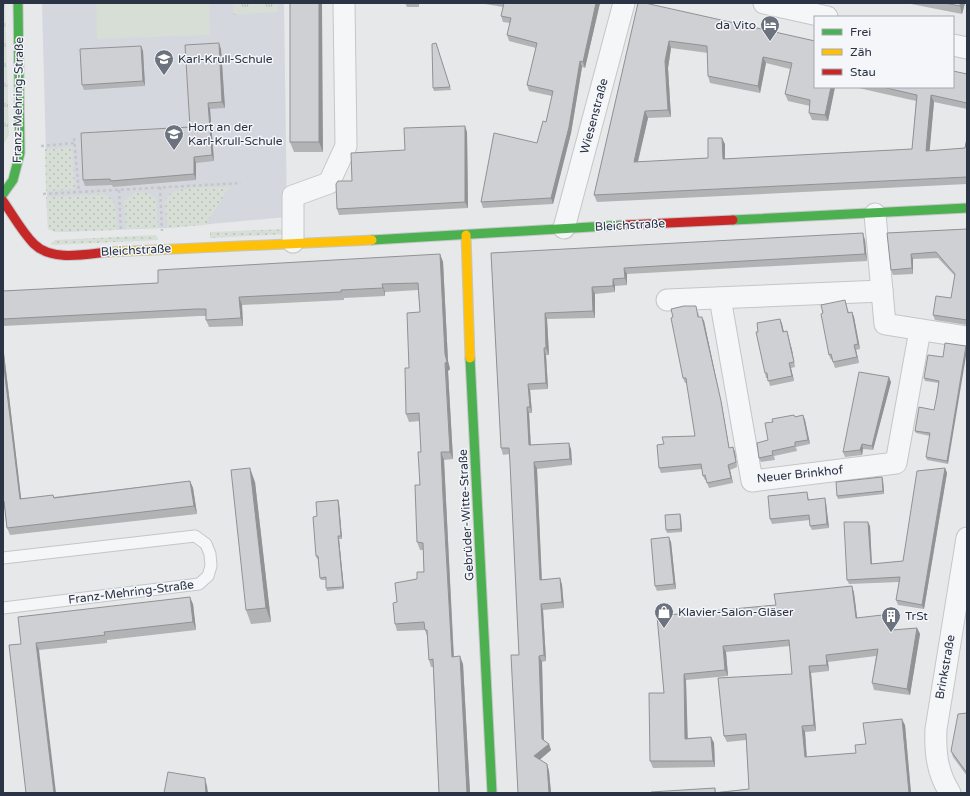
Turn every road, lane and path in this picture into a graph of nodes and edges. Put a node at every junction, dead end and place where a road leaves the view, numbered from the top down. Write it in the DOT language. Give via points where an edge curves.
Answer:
graph roads {
  1 [pos="18,3"];
  2 [pos="344,3"];
  3 [pos="624,3"];
  4 [pos="764,3"];
  5 [pos="822,16"];
  6 [pos="954,45"];
  7 [pos="967,48"];
  8 [pos="74,138"];
  9 [pos="74,143"];
  10 [pos="41,146"];
  11 [pos="241,183"];
  12 [pos="160,188"];
  13 [pos="119,190"];
  14 [pos="79,192"];
  15 [pos="3,194"];
  16 [pos="43,194"];
  17 [pos="3,201"];
  18 [pos="967,208"];
  19 [pos="875,214"];
  20 [pos="564,228"];
  21 [pos="121,232"];
  22 [pos="466,235"];
  23 [pos="293,242"];
  24 [pos="163,249"];
  25 [pos="882,291"];
  26 [pos="720,298"];
  27 [pos="667,300"];
  28 [pos="920,330"];
  29 [pos="967,337"];
  30 [pos="967,538"];
  31 [pos="3,558"];
  32 [pos="3,608"];
  33 [pos="492,793"];
  34 [pos="950,793"];
  1 -- 15 [label="street, Franz-Mehring-Straße" via="20,153 14,180"];
  2 -- 23 [label="street" via="346,146 330,183 293,196"];
  3 -- 20 [label="street, Wiesenstraße"];
  4 -- 5 [label="street"];
  6 -- 7 [label="street"];
  8 -- 9 [label="path"];
  9 -- 10 [label="path"];
  9 -- 14 [label="path"];
  11 -- 12 [label="path"];
  12 -- 13 [label="path"];
  12 -- 24 [label="path"];
  13 -- 14 [label="path"];
  13 -- 21 [label="path"];
  14 -- 16 [label="path"];
  17 -- 24 [label="street, Bleichstraße" via="34,244 42,250 57,254"];
  18 -- 19 [label="street, Bleichstraße"];
  19 -- 20 [label="street, Bleichstraße"];
  19 -- 25 [label="street"];
  20 -- 22 [label="street, Bleichstraße"];
  22 -- 23 [label="street, Bleichstraße"];
  22 -- 33 [label="street, Gebrüder-Witte-Straße"];
  23 -- 24 [label="street, Bleichstraße"];
  25 -- 26 [label="street"];
  25 -- 28 [label="street" via="885,324"];
  26 -- 27 [label="street"];
  26 -- 28 [label="street, Neuer Brinkhof" via="752,481 896,462"];
  28 -- 29 [label="street"];
  30 -- 34 [label="street, Brinkstraße" via="936,729 935,753 939,770"];
  31 -- 32 [label="lane, Franz-Mehring-Straße" via="195,536 206,544 211,566 208,576 199,584"];
}
